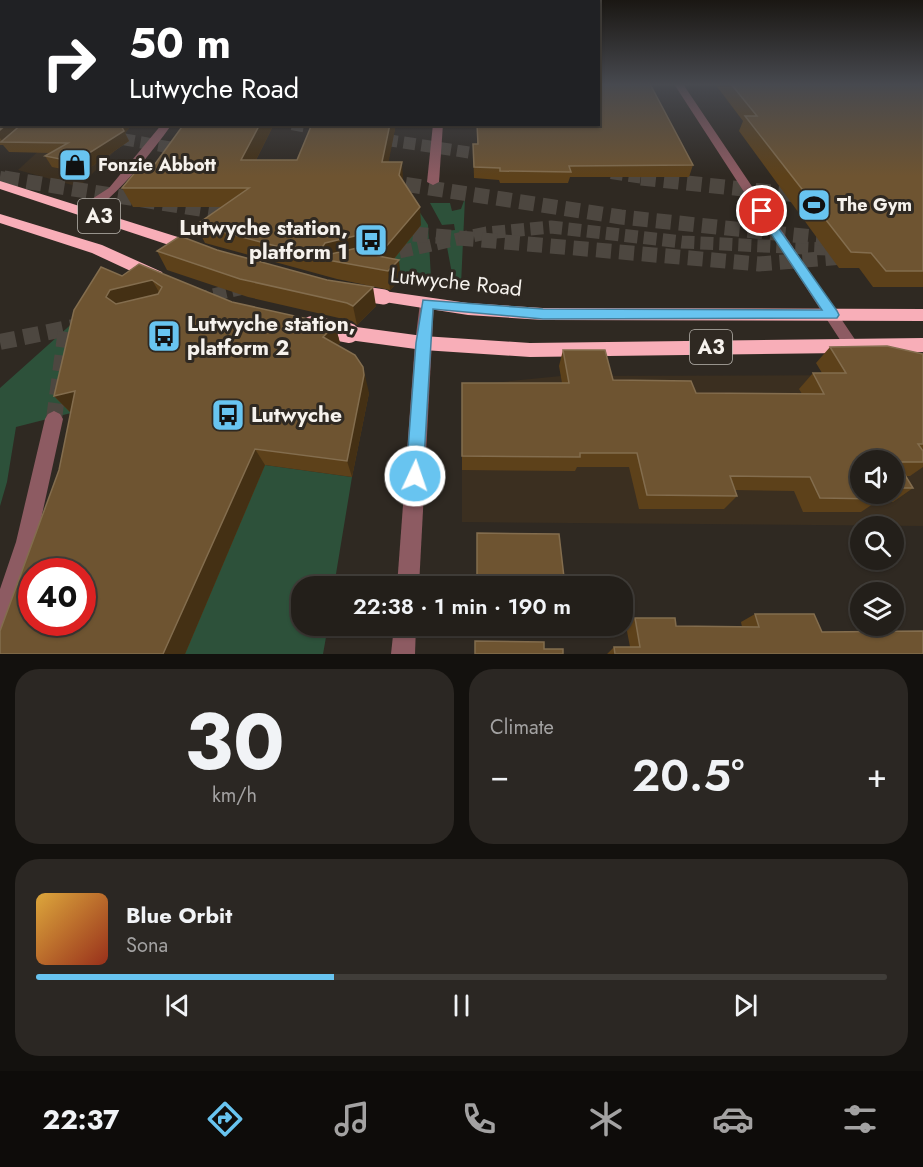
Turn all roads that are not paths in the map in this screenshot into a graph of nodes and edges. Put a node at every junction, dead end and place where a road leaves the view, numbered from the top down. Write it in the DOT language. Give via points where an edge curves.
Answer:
graph roads {
  1 [pos="698,115"];
  2 [pos="166,126"];
  3 [pos="438,126"];
  4 [pos="433,182"];
  5 [pos="0,185"];
  6 [pos="82,211"];
  7 [pos="0,218"];
  8 [pos="202,250"];
  9 [pos="163,279"];
  10 [pos="335,289"];
  11 [pos="427,303"];
  12 [pos="832,315"];
  13 [pos="923,315"];
  14 [pos="300,323"];
  15 [pos="423,343"];
  16 [pos="851,345"];
  17 [pos="923,345"];
  18 [pos="54,419"];
  19 [pos="409,576"];
  20 [pos="0,623"];
  21 [pos="404,636"];
  22 [pos="403,654"];
  1 -- 12 [label="street"];
  2 -- 6 [label="street" via="113,190"];
  3 -- 4 [label="street"];
  5 -- 6 [label="highway, A3"];
  6 -- 8 [label="highway, A3"];
  7 -- 9 [label="highway, A3" via="98,249"];
  10 -- 11 [label="highway, Lutwyche Road / A3, bridge"];
  11 -- 12 [label="highway, Lutwyche Road / A3" via="543,314"];
  11 -- 15 [label="street"];
  12 -- 13 [label="highway, Lutwyche Road / A3"];
  12 -- 16 [label="street"];
  14 -- 15 [label="highway, A3, bridge"];
  15 -- 16 [label="highway, A3" via="561,351"];
  15 -- 19 [label="street"];
  16 -- 17 [label="highway, A3"];
  18 -- 20 [label="street" via="26,542"];
  21 -- 22 [label="street"];
}
